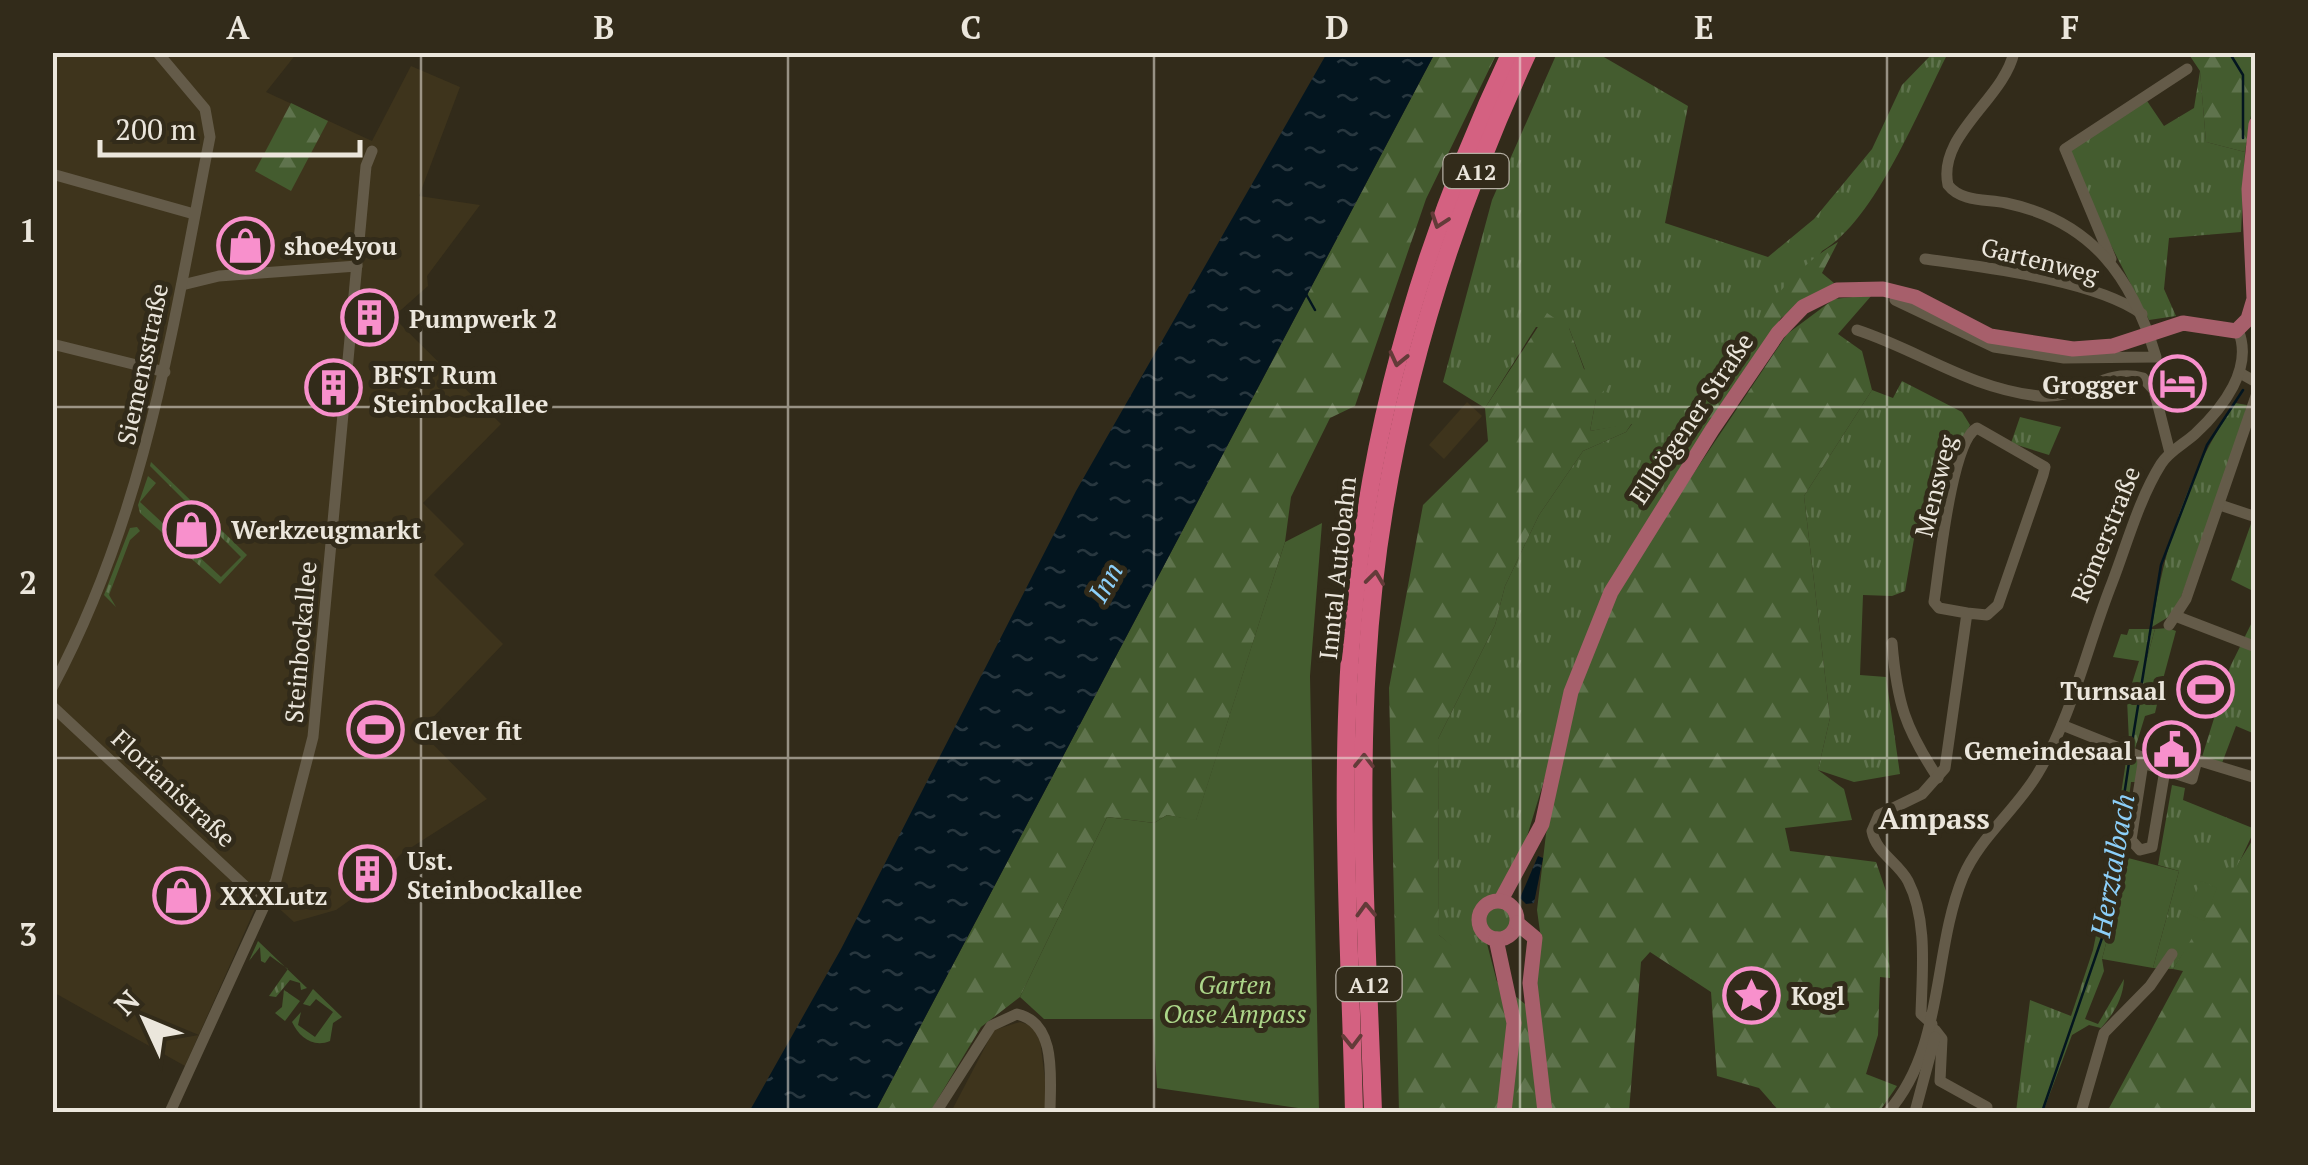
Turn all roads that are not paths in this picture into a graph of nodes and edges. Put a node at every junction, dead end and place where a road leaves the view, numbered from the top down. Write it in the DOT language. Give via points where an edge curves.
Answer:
graph roads {
  1 [pos="157,52"];
  2 [pos="1511,52"];
  3 [pos="1528,52"];
  4 [pos="2014,52"];
  5 [pos="2187,69"];
  6 [pos="2256,124"];
  7 [pos="372,151"];
  8 [pos="52,174"];
  9 [pos="194,214"];
  10 [pos="1924,259"];
  11 [pos="2111,259"];
  12 [pos="357,266"];
  13 [pos="185,269"];
  14 [pos="219,276"];
  15 [pos="182,284"];
  16 [pos="1895,300"];
  17 [pos="2142,315"];
  18 [pos="1857,330"];
  19 [pos="2238,330"];
  20 [pos="2149,334"];
  21 [pos="52,344"];
  22 [pos="164,372"];
  23 [pos="2240,373"];
  24 [pos="2256,382"];
  25 [pos="2256,396"];
  26 [pos="2170,453"];
  27 [pos="1384,455"];
  28 [pos="1379,486"];
  29 [pos="2220,505"];
  30 [pos="2256,517"];
  31 [pos="1967,613"];
  32 [pos="1892,643"];
  33 [pos="2256,647"];
  34 [pos="52,688"];
  35 [pos="52,706"];
  36 [pos="2062,725"];
  37 [pos="2144,763"];
  38 [pos="2165,770"];
  39 [pos="1938,778"];
  40 [pos="2256,778"];
  41 [pos="1500,900"];
  42 [pos="264,904"];
  43 [pos="1517,923"];
  44 [pos="1496,939"];
  45 [pos="2172,954"];
  46 [pos="1934,1027"];
  47 [pos="1987,1106"];
  48 [pos="1914,1111"];
  49 [pos="170,1112"];
  50 [pos="936,1112"];
  51 [pos="1050,1112"];
  52 [pos="1354,1112"];
  53 [pos="1373,1112"];
  54 [pos="1504,1112"];
  55 [pos="1545,1112"];
  56 [pos="1888,1112"];
  57 [pos="2082,1112"];
  1 -- 9 [label="street, Siemensstraße" via="210,124"];
  2 -- 27 [label="highway, Inntal Autobahn / A12, one-way" via="1423,267"];
  3 -- 27 [label="highway, Inntal Autobahn / A12" via="1432,294"];
  4 -- 11 [label="street" via="2003,80 1953,151 1948,185 1960,196 2037,212"];
  5 -- 11 [label="street" via="2066,149"];
  6 -- 19 [label="main road" via="2249,189 2254,300"];
  7 -- 12 [label="street, Steinbockallee"];
  8 -- 9 [label="street"];
  9 -- 13 [label="street, Siemensstraße"];
  10 -- 17 [label="street, Gartenweg" via="2054,282"];
  11 -- 17 [label="street"];
  12 -- 14 [label="street"];
  12 -- 42 [label="street, Steinbockallee" via="314,737 288,845"];
  13 -- 14 [label="street"];
  13 -- 15 [label="street, Siemensstraße"];
  14 -- 15 [label="street"];
  15 -- 22 [label="street, Siemensstraße"];
  16 -- 20 [label="street" via="1994,347 2064,358 2156,357"];
  17 -- 20 [label="street"];
  18 -- 26 [label="street" via="1969,380 2028,394 2073,393 2117,374 2143,378 2154,390"];
  19 -- 20 [label="main road" via="2183,324"];
  19 -- 23 [label="street" via="2244,349"];
  20 -- 41 [label="main road, Ellbögener Straße" via="2090,349 2010,341 1977,332 1908,294 1876,288 1837,290 1796,313 1712,430 1611,592 1571,692 1542,824"];
  21 -- 22 [label="street"];
  22 -- 34 [label="street, Siemensstraße" via="127,519 84,630"];
  23 -- 24 [label="street"];
  23 -- 26 [label="street, Römerstraße" via="2198,431"];
  25 -- 29 [label="street"];
  26 -- 36 [label="street, Römerstraße" via="2118,565"];
  27 -- 28 [label="highway, Inntal Autobahn / A12"];
  28 -- 52 [label="highway, Inntal Autobahn / A12, one-way" via="1355,596 1347,732"];
  53 -- 28 [label="highway, Inntal Autobahn / A12, one-way" via="1364,752"];
  29 -- 30 [label="street"];
  29 -- 33 [label="street" via="2173,621"];
  31 -- 31 [label="street, Mensweg" via="1934,602 1954,482 1965,440 1976,428 2045,467 1998,605 1988,615"];
  31 -- 39 [label="street" via="1946,763"];
  32 -- 39 [label="street" via="1903,718"];
  35 -- 42 [label="street, Florianistraße"];
  36 -- 37 [label="street"];
  36 -- 46 [label="street, Römerstraße" via="2028,789 1964,874"];
  37 -- 38 [label="street"];
  37 -- 38 [label="street" via="2131,840 2140,850 2152,847"];
  38 -- 40 [label="street" via="2192,779 2197,760"];
  39 -- 46 [label="street" via="1917,798 1879,815 1872,830 1915,902 1924,975 1920,1014"];
  41 -- 43 [label="main road" via="1513,908"];
  41 -- 44 [label="main road" via="1479,916 1481,929"];
  42 -- 49 [label="street, Steinbockallee"];
  43 -- 44 [label="main road" via="1510,935"];
  43 -- 55 [label="main road" via="1534,938 1530,984"];
  44 -- 54 [label="main road" via="1514,1023"];
  45 -- 57 [label="street" via="2104,1033"];
  46 -- 47 [label="street" via="1941,1036 1942,1085"];
  46 -- 48 [label="street"];
  46 -- 56 [label="street, Römerstraße"];
  50 -- 51 [label="street" via="991,1026 1017,1014 1030,1018 1045,1039"];
}
